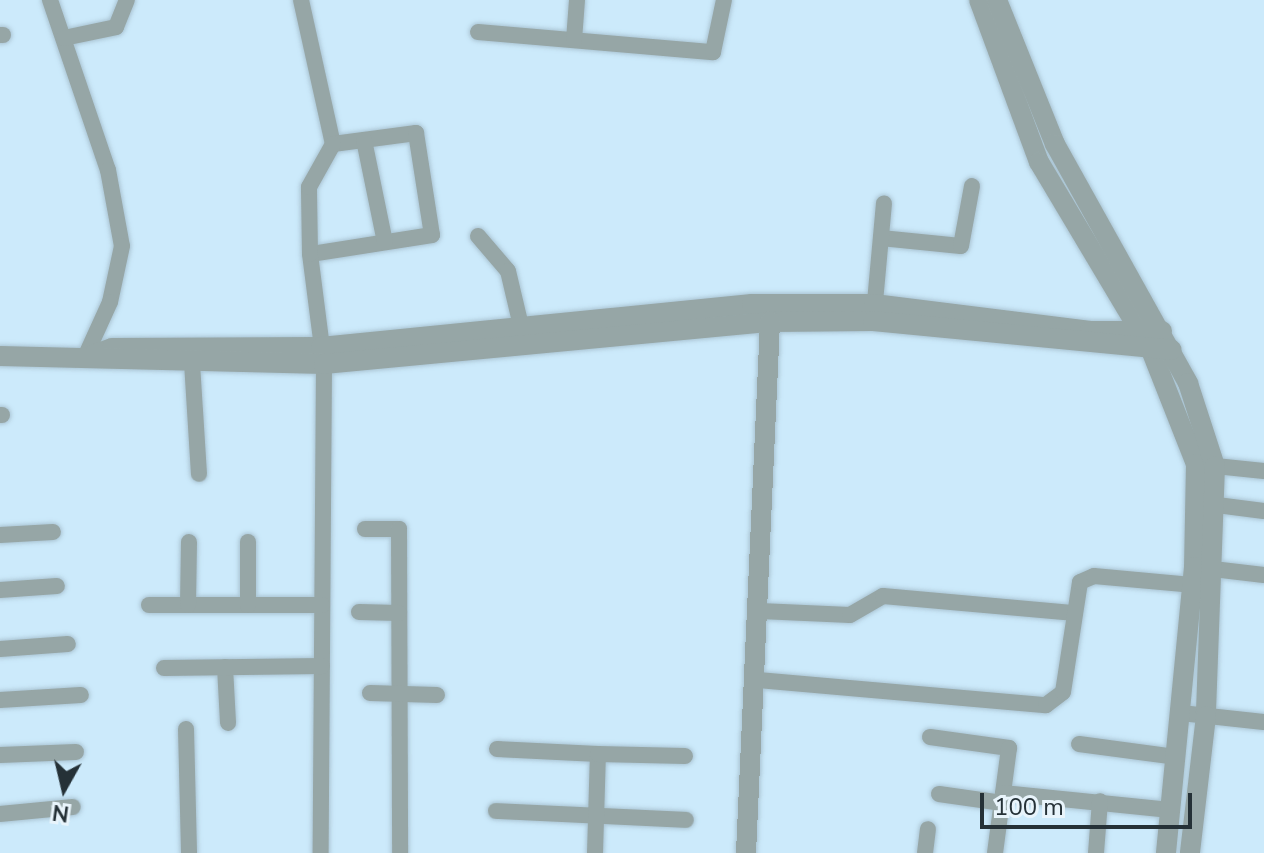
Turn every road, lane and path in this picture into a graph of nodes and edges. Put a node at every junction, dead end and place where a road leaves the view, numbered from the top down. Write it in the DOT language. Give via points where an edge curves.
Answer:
graph roads {
  1 [pos="50,0"];
  2 [pos="127,0"];
  3 [pos="301,0"];
  4 [pos="577,0"];
  5 [pos="724,0"];
  6 [pos="979,0"];
  7 [pos="997,0"];
  8 [pos="478,32"];
  9 [pos="64,38"];
  10 [pos="574,40"];
  11 [pos="364,140"];
  12 [pos="333,144"];
  13 [pos="972,186"];
  14 [pos="884,203"];
  15 [pos="478,236"];
  16 [pos="881,238"];
  17 [pos="385,242"];
  18 [pos="310,254"];
  19 [pos="874,313"];
  20 [pos="770,322"];
  21 [pos="522,330"];
  22 [pos="1138,331"];
  23 [pos="1162,331"];
  24 [pos="1162,350"];
  25 [pos="81,355"];
  26 [pos="323,355"];
  27 [pos="0,356"];
  28 [pos="192,363"];
  29 [pos="1205,465"];
  30 [pos="1264,471"];
  31 [pos="199,474"];
  32 [pos="1217,505"];
  33 [pos="1264,511"];
  34 [pos="365,529"];
  35 [pos="53,532"];
  36 [pos="0,535"];
  37 [pos="189,542"];
  38 [pos="248,542"];
  39 [pos="1213,569"];
  40 [pos="1264,575"];
  41 [pos="1192,585"];
  42 [pos="57,586"];
  43 [pos="0,590"];
  44 [pos="149,605"];
  45 [pos="188,605"];
  46 [pos="248,605"];
  47 [pos="322,605"];
  48 [pos="760,611"];
  49 [pos="359,612"];
  50 [pos="399,613"];
  51 [pos="1072,613"];
  52 [pos="68,644"];
  53 [pos="0,649"];
  54 [pos="322,666"];
  55 [pos="225,667"];
  56 [pos="164,668"];
  57 [pos="758,680"];
  58 [pos="370,693"];
  59 [pos="400,694"];
  60 [pos="81,695"];
  61 [pos="437,695"];
  62 [pos="0,700"];
  63 [pos="1181,713"];
  64 [pos="1206,716"];
  65 [pos="1264,722"];
  66 [pos="228,723"];
  67 [pos="186,729"];
  68 [pos="930,737"];
  69 [pos="1079,744"];
  70 [pos="497,749"];
  71 [pos="76,752"];
  72 [pos="598,754"];
  73 [pos="0,755"];
  74 [pos="685,756"];
  75 [pos="1177,757"];
  76 [pos="939,794"];
  77 [pos="1002,798"];
  78 [pos="1100,801"];
  79 [pos="73,807"];
  80 [pos="1170,810"];
  81 [pos="496,811"];
  82 [pos="0,814"];
  83 [pos="596,817"];
  84 [pos="686,820"];
  85 [pos="928,829"];
  86 [pos="189,853"];
  87 [pos="321,853"];
  88 [pos="400,853"];
  89 [pos="595,853"];
  90 [pos="746,853"];
  91 [pos="925,853"];
  92 [pos="995,853"];
  93 [pos="1096,853"];
  94 [pos="1166,853"];
  95 [pos="1190,853"];
  1 -- 9 [label="street"];
  2 -- 9 [label="street" via="116,27"];
  3 -- 12 [label="street"];
  4 -- 10 [label="street"];
  5 -- 10 [label="street" via="713,52"];
  6 -- 22 [label="street" via="1039,162"];
  7 -- 23 [label="street" via="1050,135"];
  8 -- 10 [label="street"];
  9 -- 25 [label="street" via="108,170 122,246"];
  11 -- 12 [label="street"];
  11 -- 17 [label="street"];
  11 -- 17 [label="street" via="416,133 421,145 432,235"];
  12 -- 18 [label="street" via="311,177"];
  13 -- 16 [label="street" via="961,246"];
  14 -- 16 [label="street"];
  15 -- 21 [label="street" via="508,271"];
  16 -- 19 [label="street"];
  17 -- 18 [label="street"];
  18 -- 26 [label="street"];
  19 -- 20 [label="street"];
  19 -- 21 [label="street" via="752,304"];
  19 -- 22 [label="street"];
  19 -- 24 [label="street"];
  20 -- 26 [label="street"];
  20 -- 48 [label="street"];
  21 -- 26 [label="street"];
  22 -- 23 [label="street"];
  22 -- 24 [label="street"];
  23 -- 24 [label="street"];
  24 -- 29 [label="street"];
  25 -- 26 [label="street" via="112,348"];
  25 -- 27 [label="street"];
  25 -- 28 [label="street" via="110,363"];
  26 -- 28 [label="street"];
  26 -- 47 [label="street"];
  28 -- 31 [label="street"];
  29 -- 30 [label="street"];
  29 -- 32 [label="street"];
  29 -- 41 [label="street"];
  32 -- 33 [label="street"];
  32 -- 39 [label="street"];
  34 -- 50 [label="street" via="399,529"];
  35 -- 36 [label="street"];
  37 -- 45 [label="street"];
  38 -- 46 [label="street"];
  39 -- 40 [label="street"];
  39 -- 64 [label="street"];
  41 -- 51 [label="street" via="1085,577"];
  41 -- 63 [label="street"];
  42 -- 43 [label="street"];
  44 -- 45 [label="street"];
  45 -- 46 [label="street"];
  46 -- 47 [label="street"];
  47 -- 54 [label="street"];
  48 -- 51 [label="street" via="850,615 883,596"];
  48 -- 57 [label="street"];
  49 -- 50 [label="street"];
  50 -- 59 [label="street"];
  51 -- 57 [label="street" via="1063,692 1046,705"];
  52 -- 53 [label="street"];
  54 -- 55 [label="street"];
  54 -- 87 [label="street"];
  55 -- 56 [label="street"];
  55 -- 66 [label="street"];
  57 -- 90 [label="street"];
  58 -- 59 [label="street"];
  59 -- 61 [label="street"];
  59 -- 88 [label="street"];
  60 -- 62 [label="street"];
  63 -- 64 [label="street"];
  63 -- 75 [label="street"];
  64 -- 65 [label="street"];
  64 -- 95 [label="street"];
  67 -- 86 [label="street"];
  68 -- 77 [label="street" via="1009,748"];
  69 -- 75 [label="street"];
  70 -- 72 [label="street"];
  71 -- 73 [label="street"];
  72 -- 74 [label="street"];
  72 -- 83 [label="street"];
  75 -- 80 [label="street"];
  76 -- 77 [label="street"];
  77 -- 78 [label="street"];
  77 -- 92 [label="street"];
  78 -- 80 [label="street"];
  78 -- 93 [label="street"];
  79 -- 82 [label="street"];
  80 -- 94 [label="street"];
  81 -- 83 [label="street"];
  83 -- 84 [label="street"];
  83 -- 89 [label="street"];
  85 -- 91 [label="street"];
}
